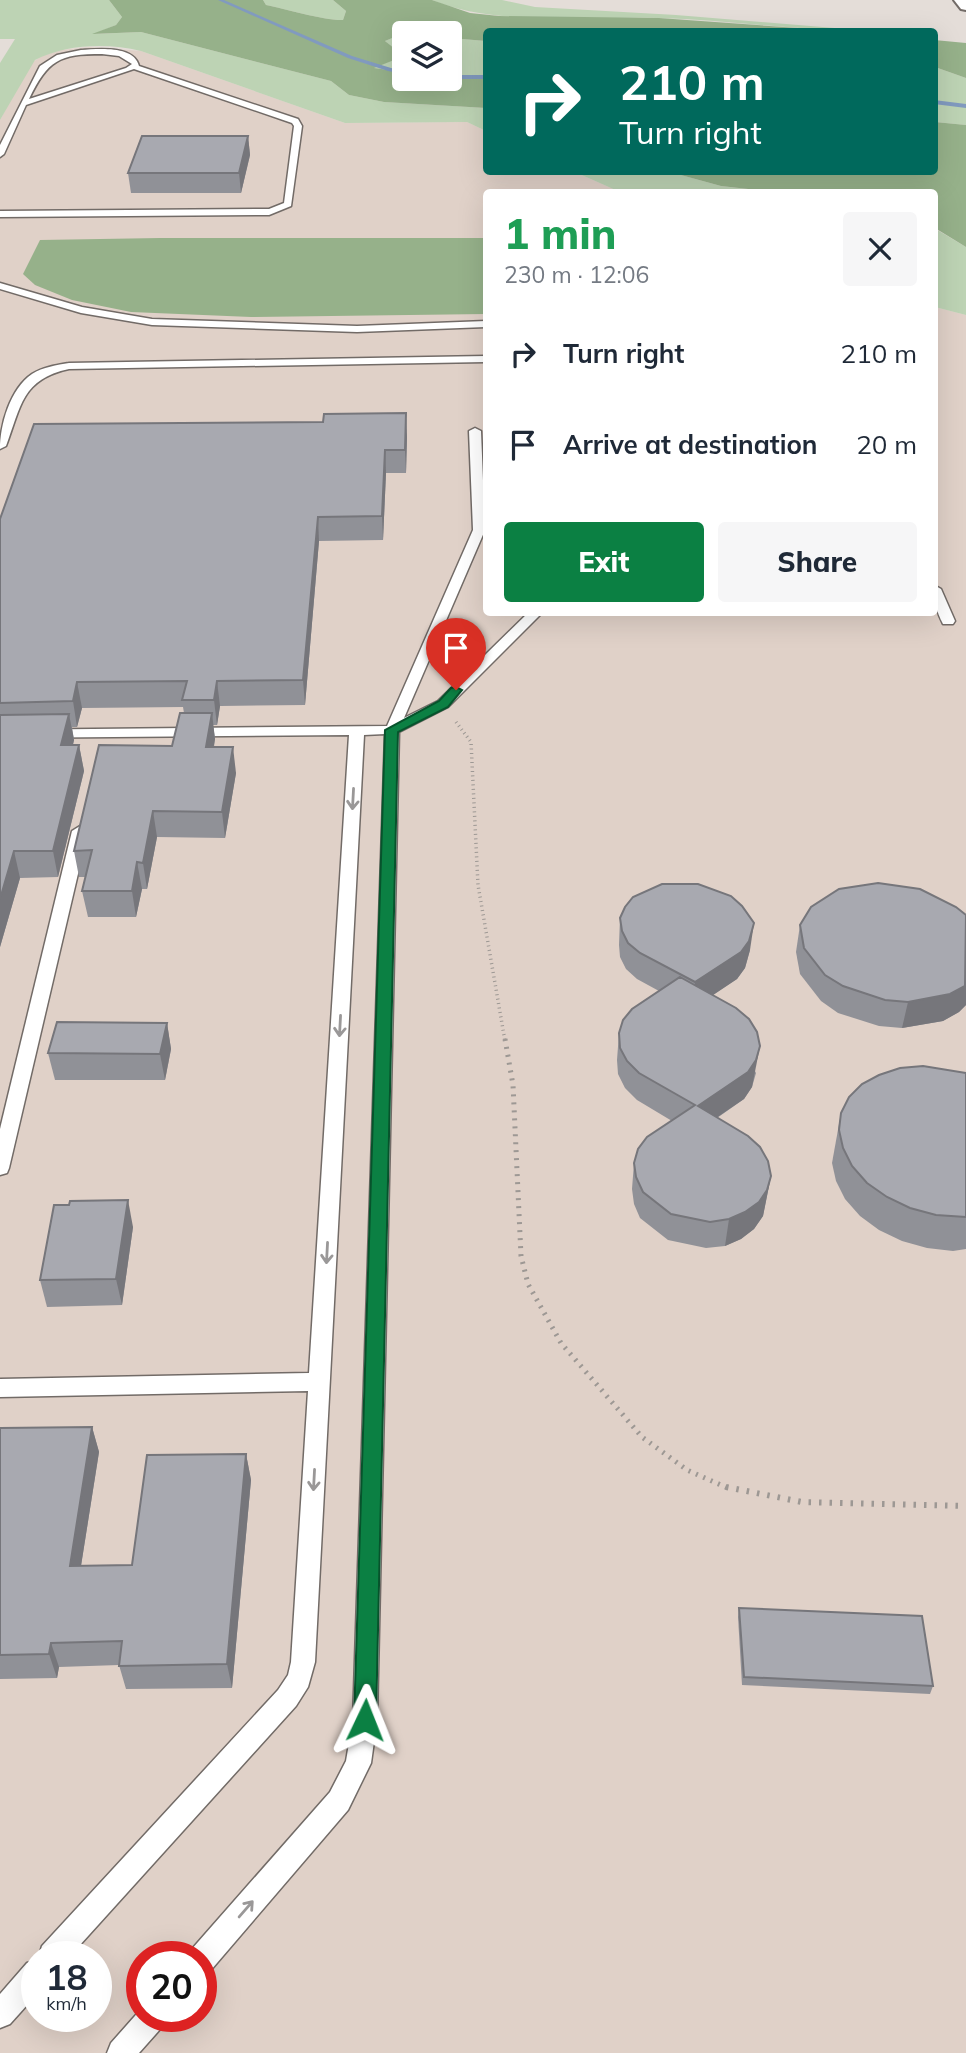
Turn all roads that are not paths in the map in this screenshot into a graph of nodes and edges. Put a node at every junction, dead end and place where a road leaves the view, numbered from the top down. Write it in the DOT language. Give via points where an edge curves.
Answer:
graph roads {
  1 [pos="961,0"];
  2 [pos="966,6"];
  3 [pos="135,67"];
  4 [pos="24,103"];
  5 [pos="0,154"];
  6 [pos="0,214"];
  7 [pos="0,286"];
  8 [pos="483,324"];
  9 [pos="483,359"];
  10 [pos="475,431"];
  11 [pos="0,446"];
  12 [pos="938,598"];
  13 [pos="533,616"];
  14 [pos="948,621"];
  15 [pos="357,730"];
  16 [pos="392,730"];
  17 [pos="0,734"];
  18 [pos="84,815"];
  19 [pos="0,1168"];
  20 [pos="320,1382"];
  21 [pos="0,1388"];
  22 [pos="66,1941"];
  23 [pos="217,1942"];
  24 [pos="21,1991"];
  25 [pos="0,2014"];
  26 [pos="139,2032"];
  27 [pos="121,2053"];
  1 -- 2 [label="street"];
  3 -- 4 [label="lane"];
  3 -- 4 [label="lane" via="131,58 117,53 62,56 44,65"];
  3 -- 6 [label="lane" via="295,121 288,204 269,212"];
  4 -- 5 [label="lane"];
  7 -- 8 [label="lane" via="81,310 152,322 357,329"];
  9 -- 11 [label="lane" via="55,368 40,372 25,384"];
  10 -- 16 [label="lane" via="479,530"];
  12 -- 14 [label="lane"];
  13 -- 16 [label="lane" via="443,704"];
  15 -- 16 [label="lane"];
  15 -- 17 [label="lane" via="102,740"];
  15 -- 20 [label="lane, one-way"];
  23 -- 16 [label="lane, one-way" via="339,1801 358,1763 365,1720"];
  18 -- 19 [label="lane"];
  20 -- 21 [label="lane"];
  20 -- 22 [label="lane, one-way" via="299,1679 287,1698"];
  24 -- 25 [label="lane"];
  26 -- 27 [label="lane"];
}
